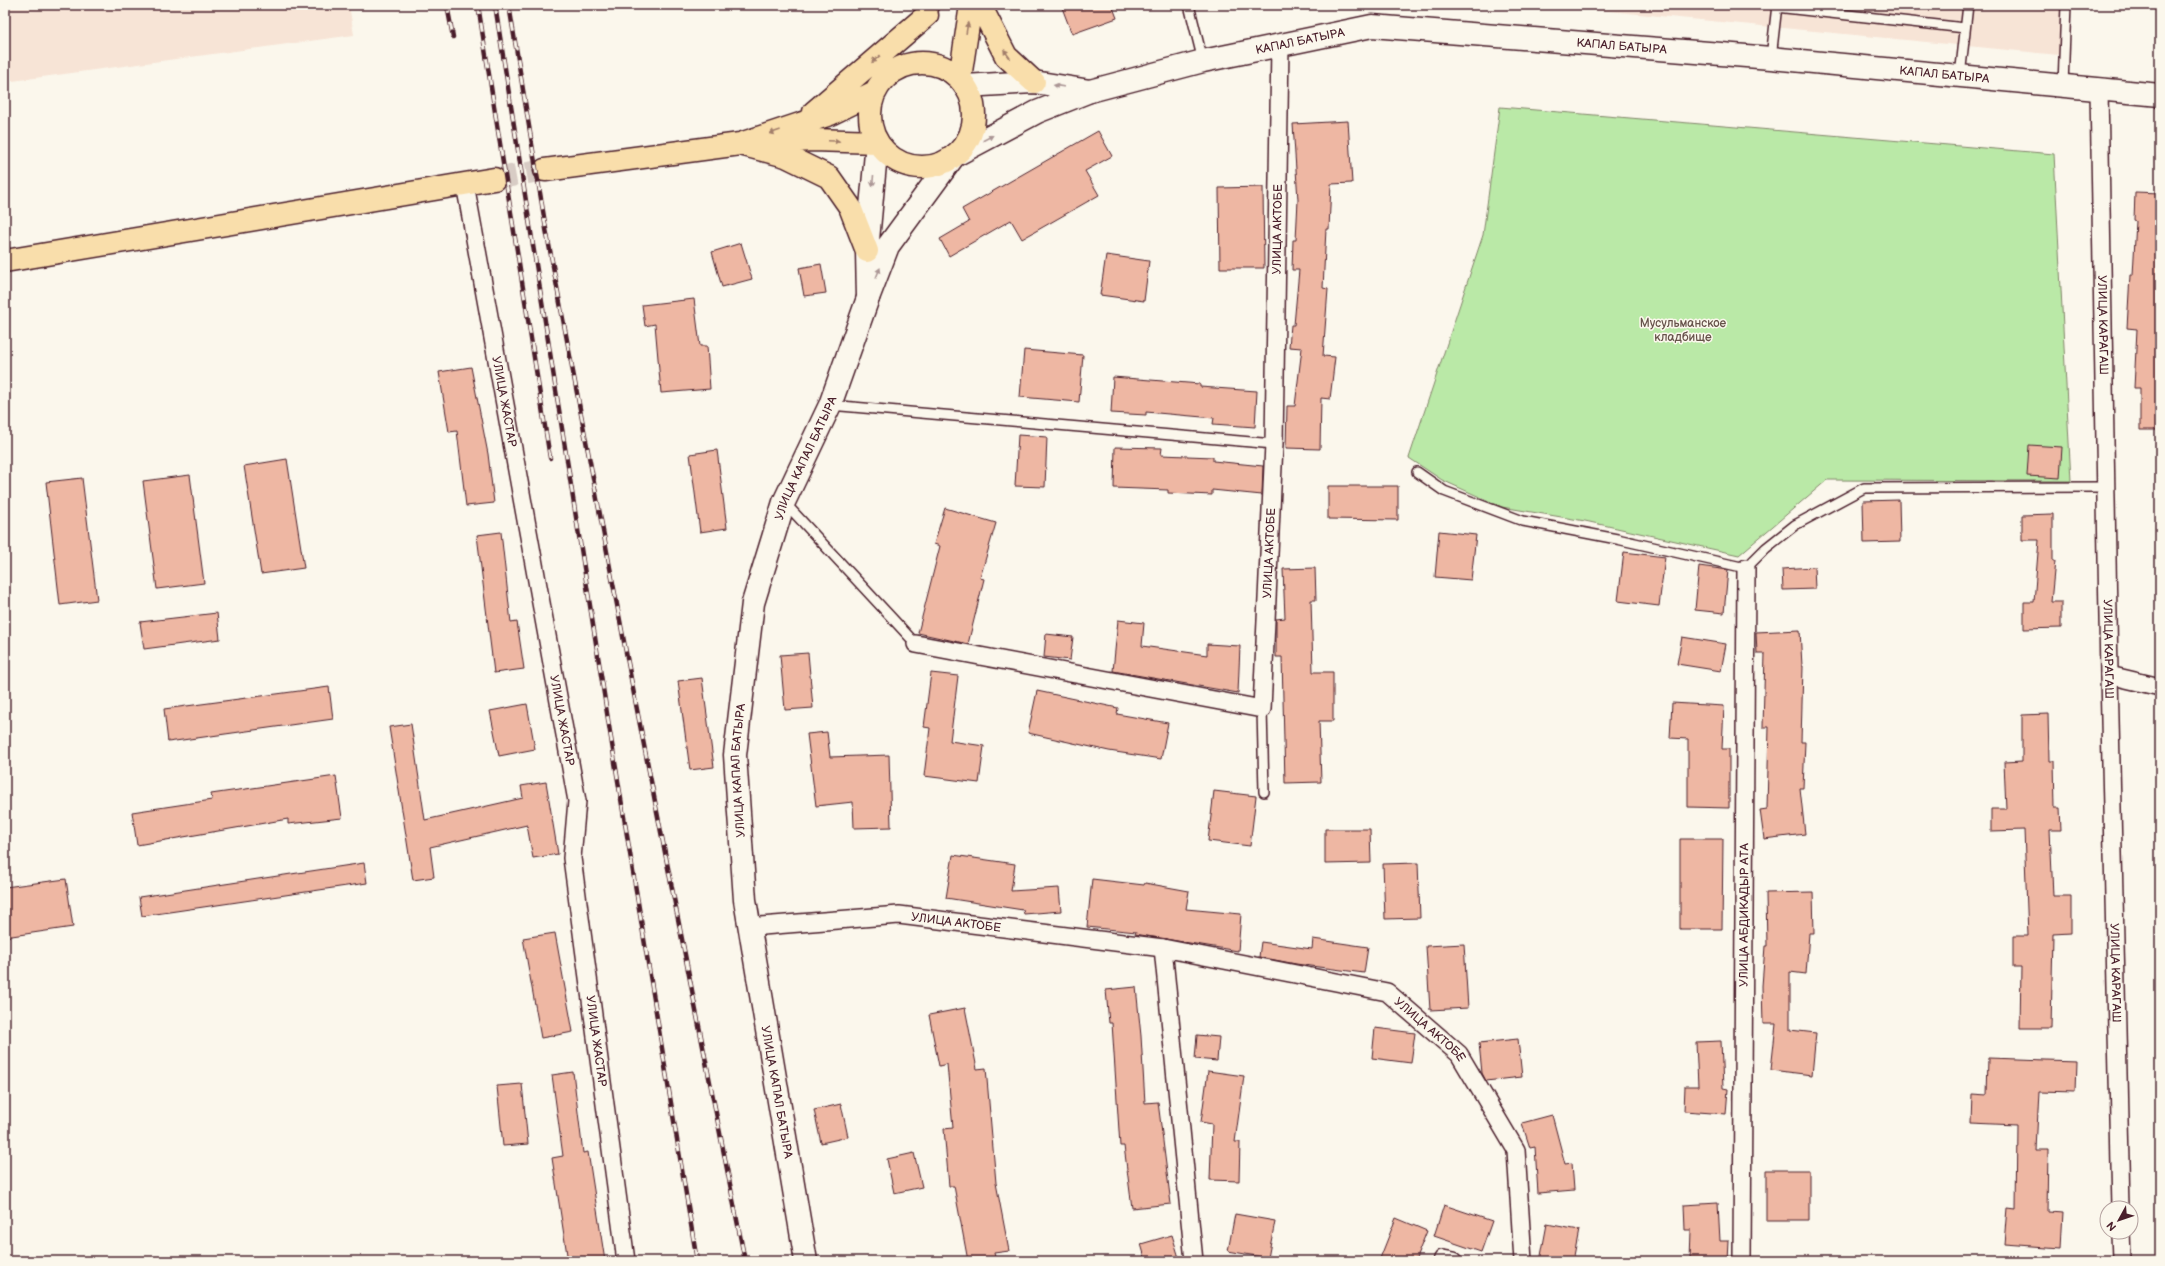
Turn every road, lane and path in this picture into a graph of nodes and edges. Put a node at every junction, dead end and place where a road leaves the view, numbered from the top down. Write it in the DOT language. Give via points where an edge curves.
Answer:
graph roads {
  1 [pos="971,5"];
  2 [pos="980,5"];
  3 [pos="1189,5"];
  4 [pos="1968,5"];
  5 [pos="2066,5"];
  6 [pos="1776,6"];
  7 [pos="930,10"];
  8 [pos="1965,28"];
  9 [pos="1280,45"];
  10 [pos="1771,58"];
  11 [pos="1202,61"];
  12 [pos="1960,76"];
  13 [pos="962,82"];
  14 [pos="1034,82"];
  15 [pos="880,85"];
  16 [pos="2063,85"];
  17 [pos="2099,90"];
  18 [pos="1090,91"];
  19 [pos="2160,95"];
  20 [pos="802,122"];
  21 [pos="877,142"];
  22 [pos="740,144"];
  23 [pos="954,156"];
  24 [pos="545,170"];
  25 [pos="494,178"];
  26 [pos="465,184"];
  27 [pos="867,251"];
  28 [pos="5,262"];
  29 [pos="868,298"];
  30 [pos="830,405"];
  31 [pos="1274,444"];
  32 [pos="1417,472"];
  33 [pos="2106,487"];
  34 [pos="784,502"];
  35 [pos="1746,568"];
  36 [pos="916,644"];
  37 [pos="2109,675"];
  38 [pos="2160,686"];
  39 [pos="1262,709"];
  40 [pos="1264,792"];
  41 [pos="749,927"];
  42 [pos="1163,948"];
  43 [pos="2121,1200"];
  44 [pos="2121,1240"];
  45 [pos="626,1261"];
  46 [pos="806,1261"];
  47 [pos="1194,1261"];
  48 [pos="1523,1261"];
  49 [pos="1742,1261"];
  50 [pos="2122,1261"];
  13 -- 1 [label="main road, one-way"];
  14 -- 2 [label="main road, one-way" via="1006,56"];
  3 -- 11 [label="lane"];
  4 -- 8 [label="lane"];
  5 -- 16 [label="lane"];
  6 -- 8 [label="lane"];
  6 -- 10 [label="lane"];
  7 -- 15 [label="main road"];
  7 -- 20 [label="main road, one-way"];
  8 -- 12 [label="lane"];
  9 -- 10 [label="street, КАПАЛ БАТЫРА" via="1372,26"];
  9 -- 11 [label="street, КАПАЛ БАТЫРА"];
  9 -- 31 [label="street, УЛИЦА АКТОБЕ"];
  10 -- 12 [label="street, КАПАЛ БАТЫРА"];
  11 -- 18 [label="street, КАПАЛ БАТЫРА"];
  12 -- 16 [label="street, КАПАЛ БАТЫРА"];
  13 -- 14 [label="street, КАПАЛ БАТЫРА"];
  13 -- 15 [label="main road" via="946,68 914,63 898,68"];
  13 -- 23 [label="main road" via="974,109 973,127 966,143"];
  18 -- 14 [label="street, КАПАЛ БАТЫРА, one-way"];
  15 -- 20 [label="main road" via="830,114"];
  15 -- 21 [label="main road" via="871,113 871,124"];
  16 -- 17 [label="street, КАПАЛ БАТЫРА"];
  17 -- 19 [label="street, КАПАЛ БАТЫРА"];
  17 -- 33 [label="street, УЛИЦА КАРАГАШ"];
  23 -- 18 [label="street, КАПАЛ БАТЫРА, one-way" via="1037,112"];
  20 -- 22 [label="main road, one-way"];
  22 -- 21 [label="main road, one-way" via="813,140"];
  21 -- 23 [label="main road" via="903,163 921,166 938,164"];
  21 -- 27 [label="street, УЛИЦА КАПАЛ БАТЫРА, one-way"];
  22 -- 24 [label="main road"];
  22 -- 27 [label="main road" via="786,156 829,177 850,207"];
  29 -- 23 [label="street, УЛИЦА КАПАЛ БАТЫРА, one-way" via="888,246"];
  25 -- 26 [label="main road"];
  26 -- 28 [label="main road"];
  26 -- 45 [label="street, УЛИЦА ЖАСТАР" via="577,801 572,858"];
  27 -- 29 [label="street, УЛИЦА КАПАЛ БАТЫРА"];
  29 -- 30 [label="street, УЛИЦА КАПАЛ БАТЫРА"];
  30 -- 31 [label="lane"];
  30 -- 34 [label="street, УЛИЦА КАПАЛ БАТЫРА"];
  31 -- 39 [label="street, УЛИЦА АКТОБЕ"];
  32 -- 35 [label="lane" via="1444,491 1523,521"];
  33 -- 35 [label="lane" via="1864,488 1795,525"];
  33 -- 37 [label="street, УЛИЦА КАРАГАШ"];
  34 -- 36 [label="lane"];
  34 -- 41 [label="street, УЛИЦА КАПАЛ БАТЫРА" via="753,603 735,755"];
  35 -- 49 [label="street, УЛИЦА АБДИКАДЫР АТА"];
  36 -- 39 [label="street"];
  37 -- 38 [label="street"];
  37 -- 43 [label="street, УЛИЦА КАРАГАШ"];
  39 -- 40 [label="lane"];
  41 -- 42 [label="street, УЛИЦА АКТОБЕ" via="899,915"];
  41 -- 46 [label="street, УЛИЦА КАПАЛ БАТЫРА"];
  42 -- 47 [label="street"];
  42 -- 48 [label="street, УЛИЦА АКТОБЕ" via="1387,992 1459,1054 1516,1150"];
  44 -- 50 [label="street"];
}
